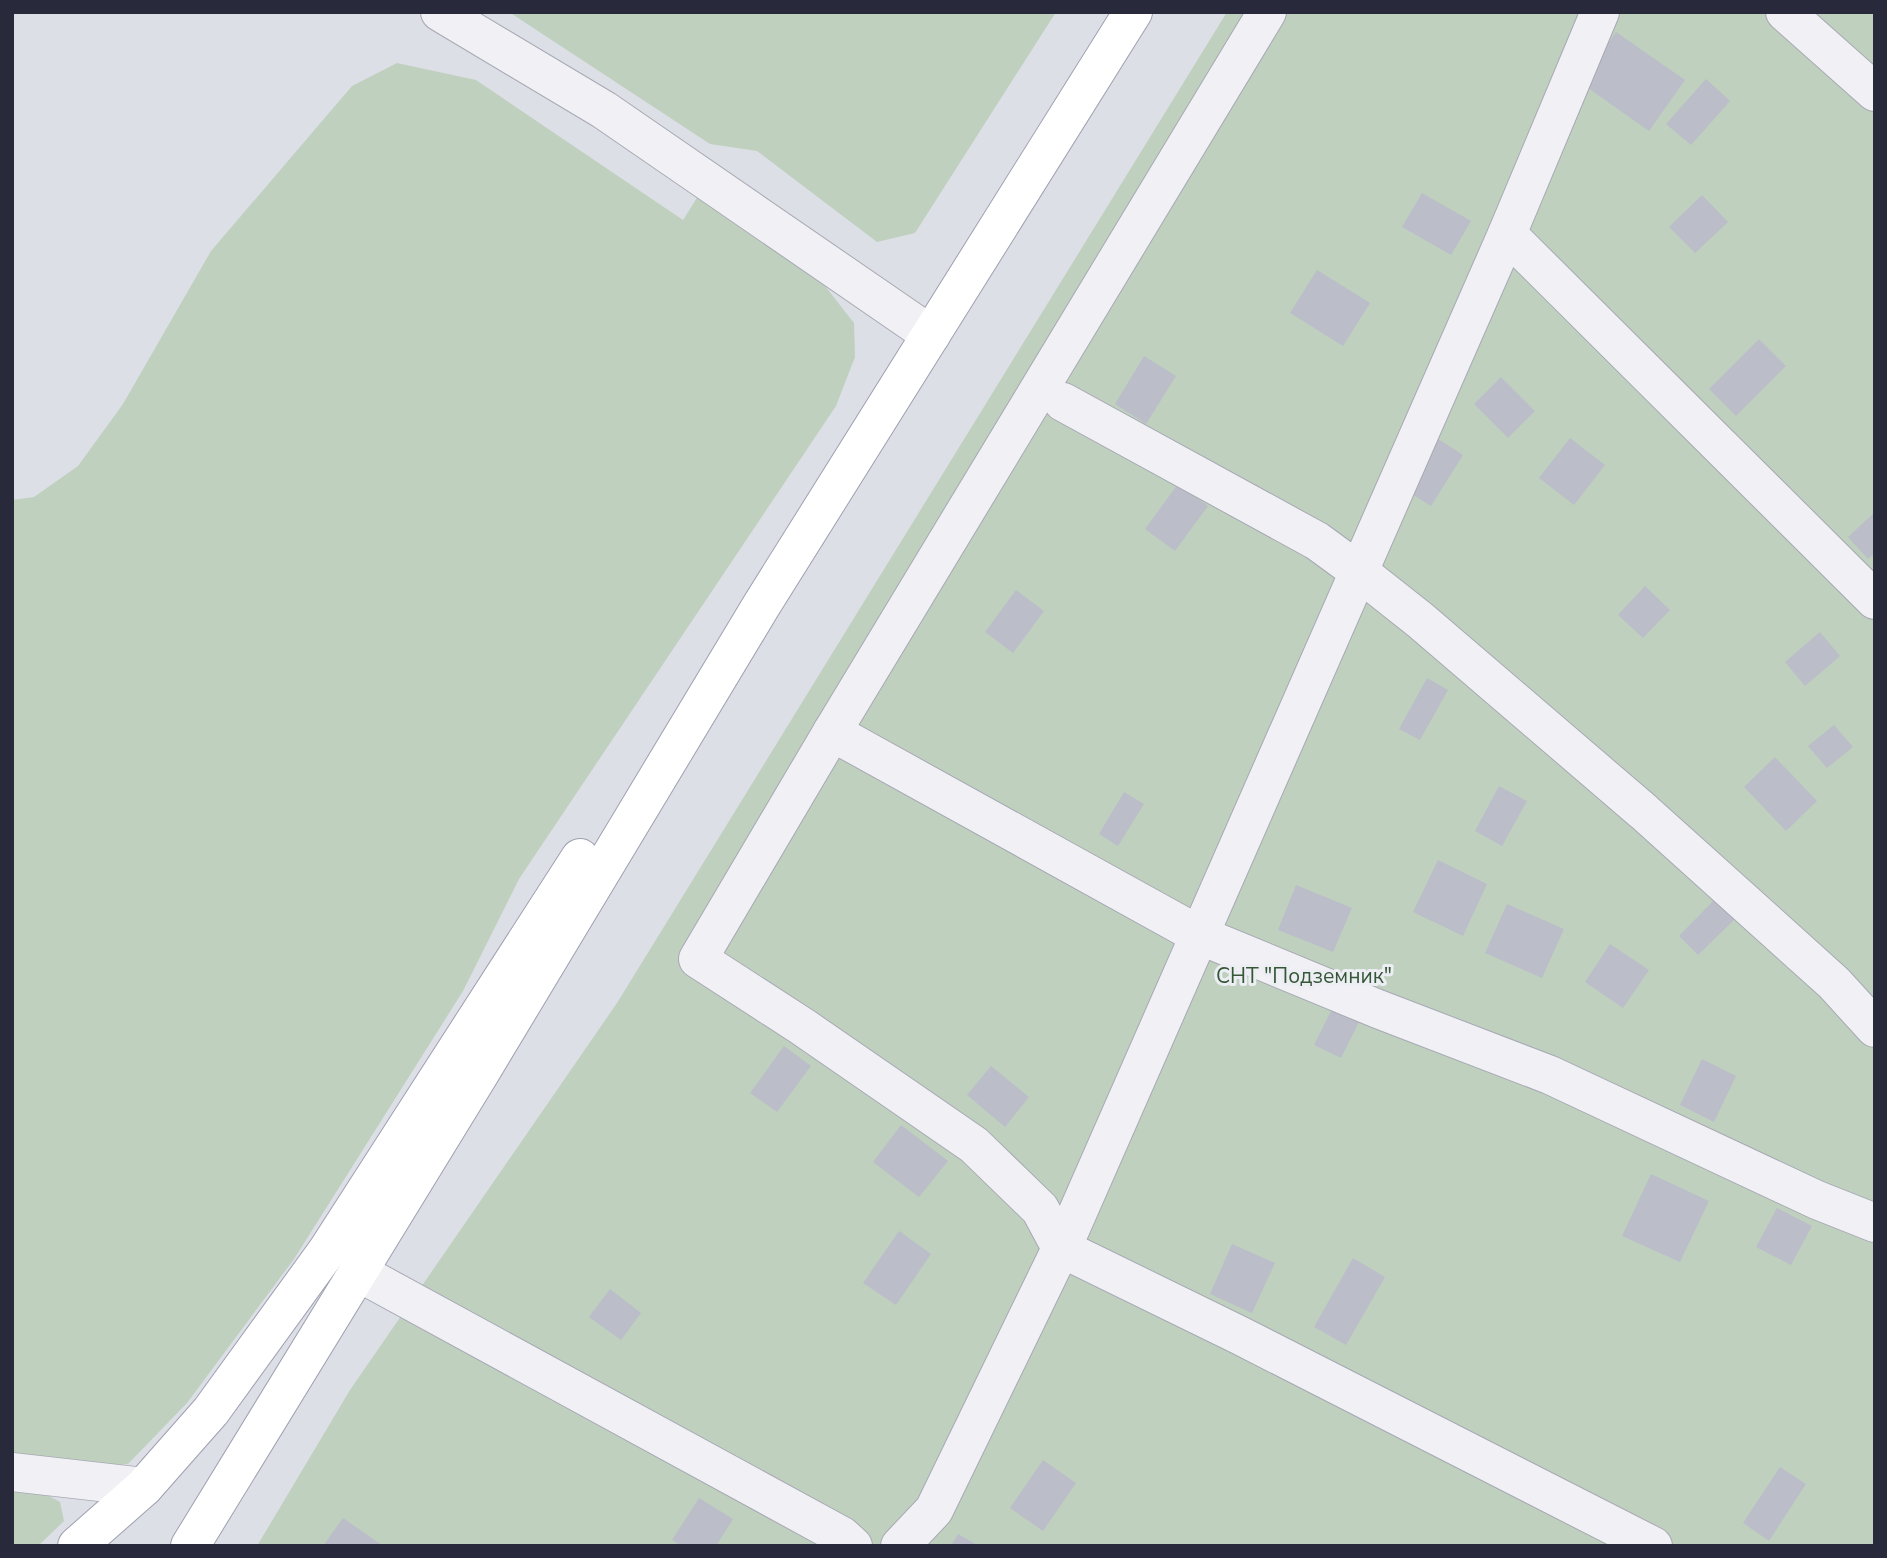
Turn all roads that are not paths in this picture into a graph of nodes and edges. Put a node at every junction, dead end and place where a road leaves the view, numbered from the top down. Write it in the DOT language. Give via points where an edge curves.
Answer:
graph roads {
  1 [pos="440,12"];
  2 [pos="1133,12"];
  3 [pos="1266,12"];
  4 [pos="1600,12"];
  5 [pos="1786,12"];
  6 [pos="1875,92"];
  7 [pos="1507,234"];
  8 [pos="931,335"];
  9 [pos="1063,402"];
  10 [pos="1358,571"];
  11 [pos="1875,600"];
  12 [pos="761,606"];
  13 [pos="832,732"];
  14 [pos="1199,935"];
  15 [pos="1875,1028"];
  16 [pos="1875,1223"];
  17 [pos="1061,1248"];
  18 [pos="358,1272"];
  19 [pos="12,1472"];
  20 [pos="144,1487"];
  21 [pos="77,1546"];
  22 [pos="190,1546"];
  23 [pos="853,1546"];
  24 [pos="900,1546"];
  25 [pos="1653,1546"];
  1 -- 8 [label="street" via="604,110"];
  2 -- 8 [label="main road"];
  3 -- 13 [label="street"];
  4 -- 7 [label="street"];
  5 -- 6 [label="street"];
  7 -- 10 [label="street"];
  7 -- 11 [label="street"];
  8 -- 12 [label="main road"];
  9 -- 10 [label="street" via="1317,541"];
  10 -- 14 [label="street"];
  10 -- 15 [label="street" via="1644,812 1834,983"];
  12 -- 18 [label="main road"];
  12 -- 20 [label="main road" via="593,838 327,1251 211,1411"];
  13 -- 14 [label="street"];
  13 -- 17 [label="street" via="698,960 974,1145 1040,1209"];
  14 -- 16 [label="street" via="1549,1075"];
  14 -- 17 [label="street"];
  17 -- 24 [label="street" via="934,1510"];
  17 -- 25 [label="street"];
  18 -- 22 [label="main road"];
  18 -- 23 [label="street"];
  19 -- 20 [label="street"];
  20 -- 21 [label="main road"];
}
